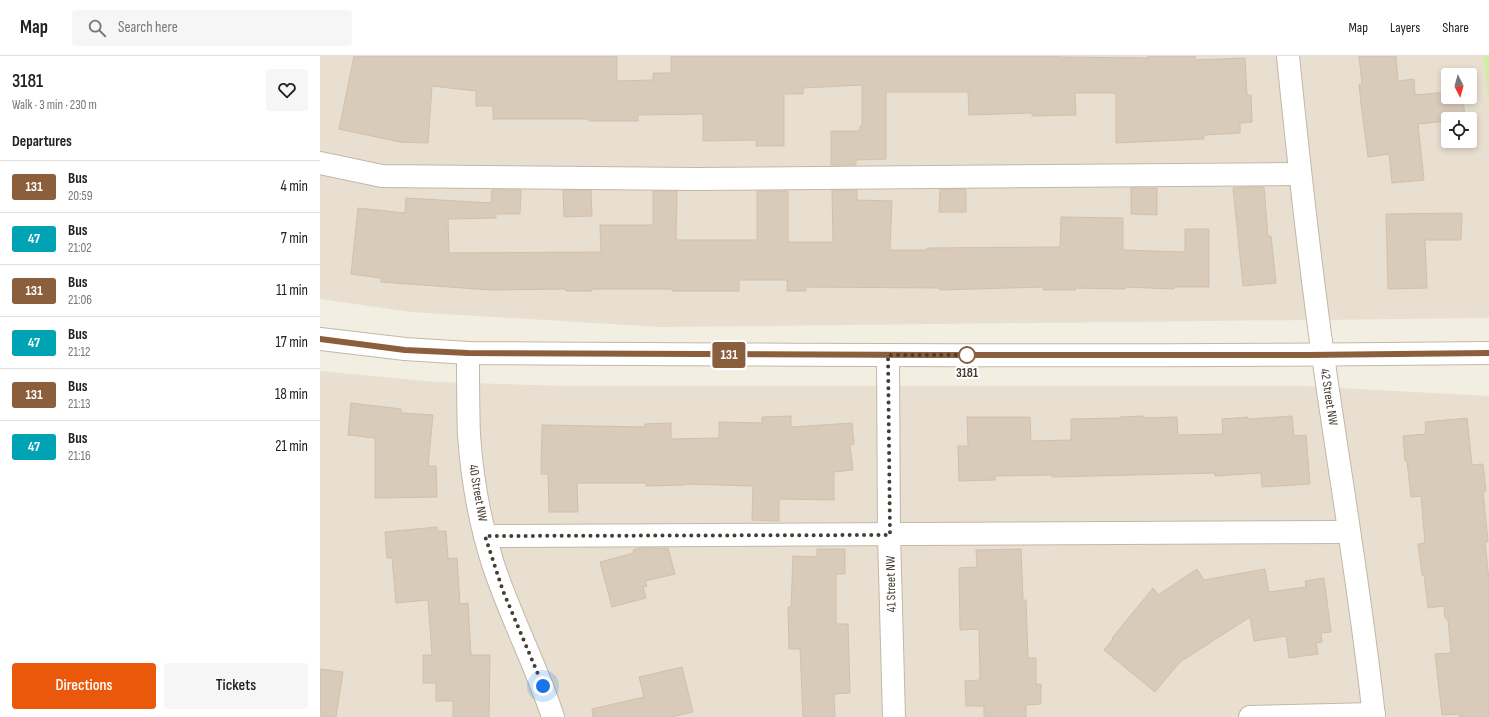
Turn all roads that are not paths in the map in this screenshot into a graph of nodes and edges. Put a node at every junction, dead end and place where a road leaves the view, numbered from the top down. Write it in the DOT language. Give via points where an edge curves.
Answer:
graph roads {
  1 [pos="1288,56"];
  2 [pos="320,163"];
  3 [pos="1299,174"];
  4 [pos="320,339"];
  5 [pos="468,353"];
  6 [pos="1489,353"];
  7 [pos="888,355"];
  8 [pos="1323,355"];
  9 [pos="1349,532"];
  10 [pos="890,535"];
  11 [pos="485,536"];
  12 [pos="1374,716"];
  13 [pos="553,717"];
  14 [pos="894,717"];
  15 [pos="1250,717"];
  1 -- 3 [label="street, 42 Street NW"];
  2 -- 3 [label="street" via="382,176 696,179"];
  3 -- 8 [label="street, 42 Street NW"];
  4 -- 5 [label="street" via="405,350"];
  5 -- 7 [label="street"];
  5 -- 11 [label="street, 40 Street NW" via="470,442"];
  6 -- 8 [label="street"];
  7 -- 8 [label="street"];
  7 -- 10 [label="street, 41 Street NW"];
  8 -- 9 [label="street, 42 Street NW"];
  9 -- 10 [label="street"];
  9 -- 12 [label="street, 42 Street NW"];
  10 -- 11 [label="street"];
  10 -- 14 [label="street, 41 Street NW"];
  11 -- 13 [label="street, 40 Street NW" via="503,591"];
  12 -- 15 [label="street, 42 Street NW"];
}
